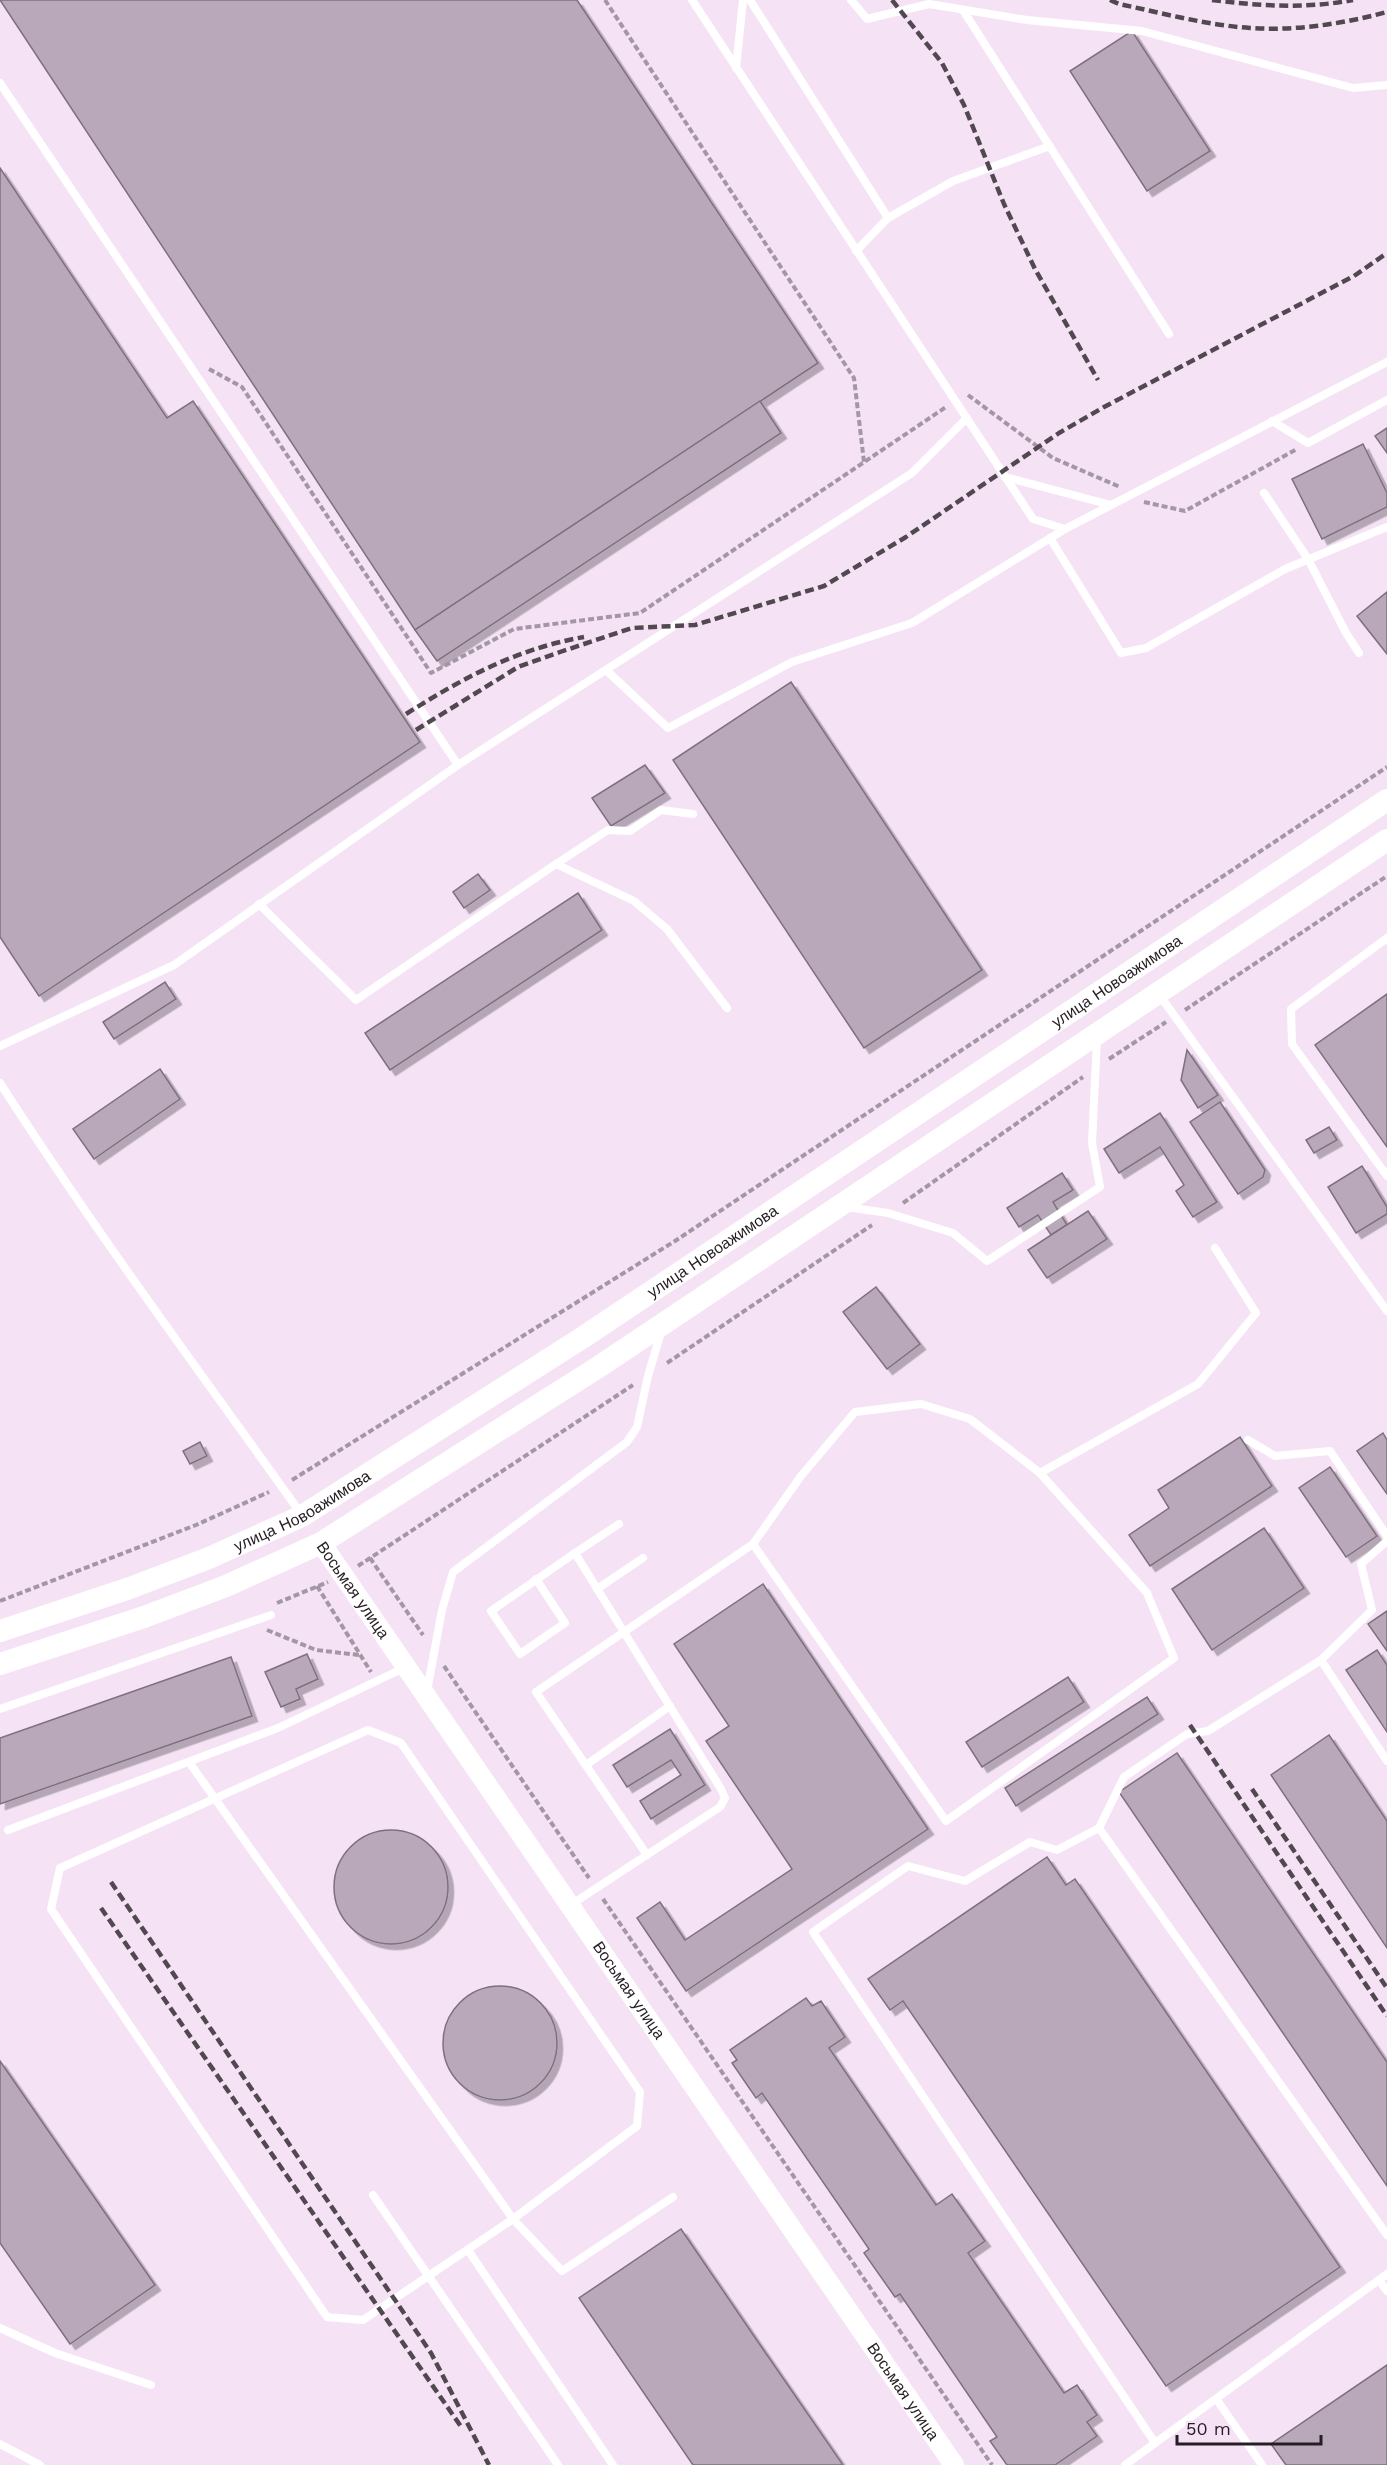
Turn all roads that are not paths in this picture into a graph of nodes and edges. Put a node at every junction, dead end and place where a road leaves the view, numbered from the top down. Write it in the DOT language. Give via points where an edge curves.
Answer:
graph roads {
  1 [pos="692,0"];
  2 [pos="743,0"];
  3 [pos="750,0"];
  4 [pos="851,0"];
  5 [pos="963,10"];
  6 [pos="736,68"];
  7 [pos="0,83"];
  8 [pos="1387,85"];
  9 [pos="1050,146"];
  10 [pos="888,218"];
  11 [pos="856,251"];
  12 [pos="1169,334"];
  13 [pos="1387,362"];
  14 [pos="1387,400"];
  15 [pos="967,418"];
  16 [pos="1272,421"];
  17 [pos="1005,477"];
  18 [pos="1264,493"];
  19 [pos="1111,505"];
  20 [pos="1387,527"];
  21 [pos="1065,529"];
  22 [pos="1050,538"];
  23 [pos="1308,559"];
  24 [pos="1359,653"];
  25 [pos="606,670"];
  26 [pos="458,765"];
  27 [pos="1387,800"];
  28 [pos="693,814"];
  29 [pos="1387,840"];
  30 [pos="556,864"];
  31 [pos="259,904"];
  32 [pos="1387,938"];
  33 [pos="1158,993"];
  34 [pos="727,1008"];
  35 [pos="1098,1033"];
  36 [pos="0,1046"];
  37 [pos="0,1083"];
  38 [pos="1387,1176"];
  39 [pos="840,1206"];
  40 [pos="1215,1248"];
  41 [pos="1387,1311"];
  42 [pos="663,1324"];
  43 [pos="1248,1440"];
  44 [pos="1040,1473"];
  45 [pos="302,1516"];
  46 [pos="619,1524"];
  47 [pos="1387,1536"];
  48 [pos="1387,1541"];
  49 [pos="321,1543"];
  50 [pos="753,1544"];
  51 [pos="575,1553"];
  52 [pos="643,1558"];
  53 [pos="537,1579"];
  54 [pos="597,1588"];
  55 [pos="272,1615"];
  56 [pos="0,1631"];
  57 [pos="624,1631"];
  58 [pos="1321,1660"];
  59 [pos="0,1664"];
  60 [pos="406,1667"];
  61 [pos="426,1697"];
  62 [pos="670,1706"];
  63 [pos="0,1709"];
  64 [pos="1387,1761"];
  65 [pos="189,1762"];
  66 [pos="586,1765"];
  67 [pos="214,1797"];
  68 [pos="1099,1828"];
  69 [pos="8,1830"];
  70 [pos="647,1855"];
  71 [pos="572,1904"];
  72 [pos="373,2195"];
  73 [pos="673,2196"];
  74 [pos="513,2219"];
  75 [pos="1387,2235"];
  76 [pos="468,2250"];
  77 [pos="1387,2274"];
  78 [pos="429,2276"];
  79 [pos="1379,2280"];
  80 [pos="1387,2292"];
  81 [pos="0,2328"];
  82 [pos="151,2385"];
  83 [pos="1217,2400"];
  84 [pos="1155,2443"];
  85 [pos="0,2444"];
  86 [pos="40,2465"];
  87 [pos="558,2465"];
  88 [pos="613,2465"];
  89 [pos="954,2465"];
  90 [pos="1125,2465"];
  91 [pos="1262,2465"];
  1 -- 6 [label="lane"];
  2 -- 6 [label="lane"];
  3 -- 10 [label="lane"];
  4 -- 5 [label="lane" via="867,19 929,4"];
  5 -- 8 [label="lane" via="1142,31 1353,88"];
  5 -- 9 [label="lane"];
  6 -- 11 [label="lane"];
  7 -- 26 [label="lane"];
  9 -- 10 [label="lane" via="953,181"];
  9 -- 12 [label="lane"];
  10 -- 11 [label="lane"];
  11 -- 15 [label="lane"];
  13 -- 16 [label="lane"];
  14 -- 16 [label="lane" via="1308,443"];
  15 -- 17 [label="lane"];
  15 -- 25 [label="lane" via="912,473"];
  16 -- 19 [label="lane"];
  17 -- 19 [label="lane"];
  17 -- 21 [label="lane" via="1033,519"];
  18 -- 23 [label="lane"];
  19 -- 21 [label="lane"];
  20 -- 23 [label="lane"];
  21 -- 22 [label="lane"];
  22 -- 23 [label="lane" via="1121,653 1146,648"];
  22 -- 25 [label="lane" via="912,623 792,662 668,728"];
  23 -- 24 [label="lane"];
  25 -- 26 [label="lane"];
  26 -- 31 [label="lane"];
  27 -- 45 [label="main road, улица Новоажимова" via="582,1338"];
  28 -- 30 [label="lane" via="661,810 630,831 608,830"];
  29 -- 33 [label="main road, улица Новоажимова"];
  30 -- 31 [label="lane" via="356,1000"];
  30 -- 34 [label="lane" via="633,901 667,929"];
  31 -- 36 [label="lane" via="174,964"];
  32 -- 38 [label="lane" via="1291,1008 1292,1044"];
  33 -- 35 [label="main road, улица Новоажимова"];
  33 -- 41 [label="lane"];
  35 -- 39 [label="main road, улица Новоажимова"];
  35 -- 39 [label="lane" via="1092,1143 1100,1187 987,1261 953,1233 888,1213"];
  37 -- 45 [label="lane"];
  39 -- 42 [label="main road, улица Новоажимова"];
  40 -- 44 [label="lane" via="1256,1313 1198,1384"];
  42 -- 49 [label="main road, улица Новоажимова"];
  42 -- 61 [label="lane" via="637,1427 627,1442 453,1572 441,1610"];
  43 -- 47 [label="lane" via="1275,1456 1330,1452"];
  44 -- 50 [label="lane" via="970,1419 921,1404 855,1412 801,1476"];
  44 -- 50 [label="lane" via="1147,1593 1174,1658 946,1821"];
  45 -- 49 [label="main road, Восьмая улица"];
  45 -- 56 [label="main road, улица Новоажимова" via="209,1558"];
  46 -- 51 [label="lane"];
  48 -- 58 [label="lane" via="1361,1564 1372,1610"];
  49 -- 59 [label="main road, улица Новоажимова" via="226,1586 144,1617"];
  49 -- 60 [label="street, Восьмая улица"];
  50 -- 57 [label="lane"];
  51 -- 53 [label="lane"];
  51 -- 54 [label="lane"];
  52 -- 54 [label="lane"];
  53 -- 53 [label="lane" via="491,1611 520,1654 564,1623"];
  54 -- 57 [label="lane"];
  55 -- 63 [label="lane"];
  57 -- 62 [label="lane"];
  57 -- 66 [label="lane" via="536,1692"];
  58 -- 64 [label="lane"];
  58 -- 68 [label="lane" via="1208,1731 1187,1734 1124,1777"];
  60 -- 61 [label="street, Восьмая улица"];
  60 -- 65 [label="lane" via="278,1728"];
  61 -- 71 [label="street, Восьмая улица"];
  62 -- 66 [label="lane"];
  62 -- 70 [label="lane" via="725,1798 720,1807"];
  65 -- 67 [label="lane"];
  65 -- 69 [label="lane"];
  66 -- 70 [label="lane"];
  67 -- 74 [label="lane"];
  67 -- 74 [label="lane" via="368,1730 400,1743 640,2092 637,2126"];
  67 -- 78 [label="lane" via="60,1868 51,1909 327,2317 363,2320"];
  68 -- 75 [label="lane"];
  68 -- 84 [label="lane" via="1057,1850 1030,1842 965,1881 908,1866 813,1932"];
  70 -- 71 [label="lane"];
  71 -- 89 [label="street, Восьмая улица"];
  72 -- 78 [label="lane"];
  73 -- 74 [label="lane" via="562,2271"];
  74 -- 76 [label="lane"];
  76 -- 78 [label="lane"];
  76 -- 88 [label="lane"];
  77 -- 79 [label="lane"];
  78 -- 87 [label="lane"];
  79 -- 80 [label="lane"];
  79 -- 83 [label="lane"];
  81 -- 82 [label="lane" via="55,2353"];
  83 -- 84 [label="lane"];
  83 -- 91 [label="lane"];
  84 -- 90 [label="lane"];
  85 -- 86 [label="lane"];
}
